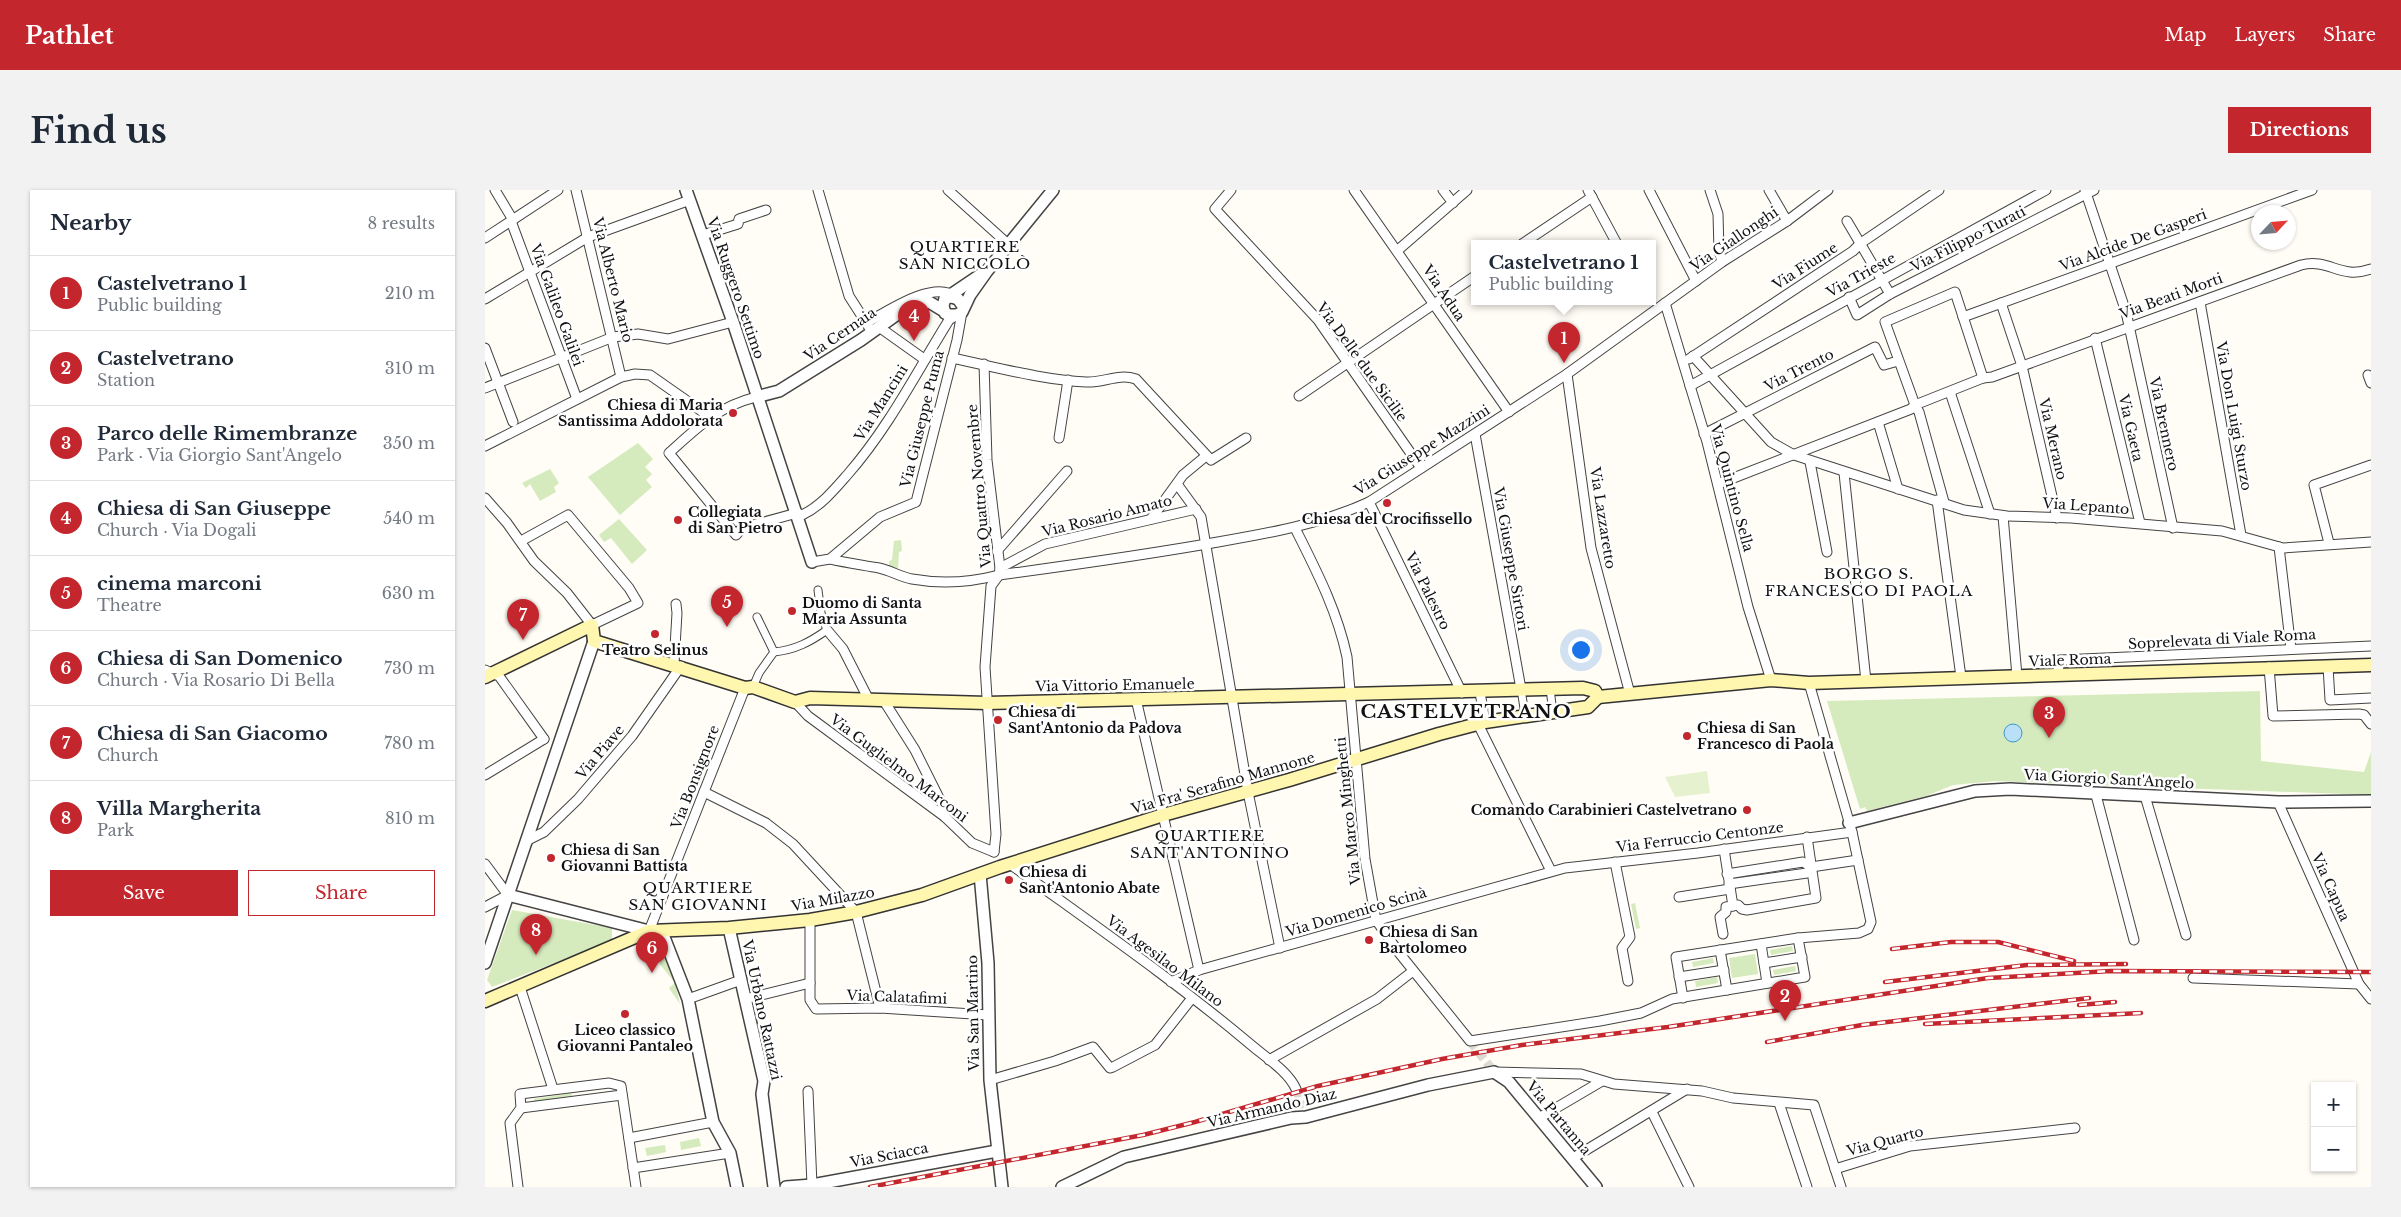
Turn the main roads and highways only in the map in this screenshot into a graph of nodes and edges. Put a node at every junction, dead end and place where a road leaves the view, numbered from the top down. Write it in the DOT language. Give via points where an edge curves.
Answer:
graph roads {
  1 [pos="2371,665"];
  2 [pos="487,673"];
  3 [pos="1598,696"];
  4 [pos="999,868"];
  5 [pos="485,1001"];
  1 -- 3 [label="main road, Viale Roma" via="1866,681 1771,680"];
  2 -- 3 [label="main road, Via Vittorio Emanuele" via="592,625 594,641 795,702 810,698 987,703 1589,688"];
  3 -- 4 [label="main road, Via Fra' Serafino Mannone" via="1588,707 1525,715 1439,734 1163,815"];
  4 -- 5 [label="main road, Via Milazzo" via="922,896 857,912 729,928 656,931"];
}
